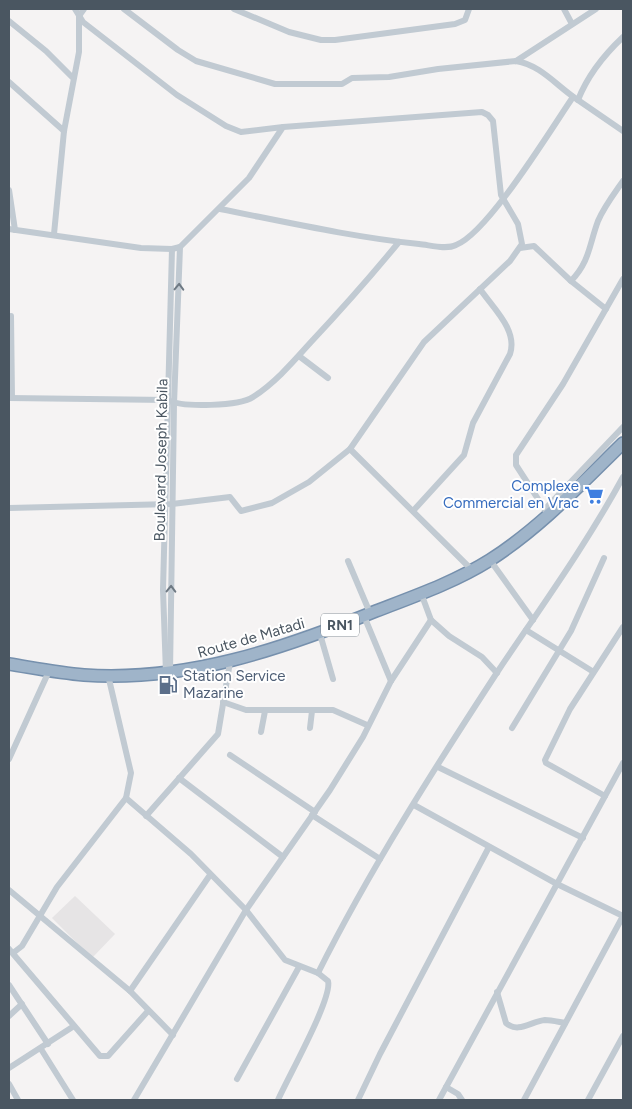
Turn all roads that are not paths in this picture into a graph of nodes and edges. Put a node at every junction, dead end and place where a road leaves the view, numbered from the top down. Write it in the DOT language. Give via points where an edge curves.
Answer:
graph roads {
  1 [pos="75,9"];
  2 [pos="84,9"];
  3 [pos="124,9"];
  4 [pos="234,9"];
  5 [pos="468,9"];
  6 [pos="564,9"];
  7 [pos="596,9"];
  8 [pos="79,16"];
  9 [pos="9,21"];
  10 [pos="572,24"];
  11 [pos="623,37"];
  12 [pos="516,61"];
  13 [pos="72,77"];
  14 [pos="9,82"];
  15 [pos="576,98"];
  16 [pos="283,127"];
  17 [pos="64,131"];
  18 [pos="623,131"];
  19 [pos="623,181"];
  20 [pos="9,190"];
  21 [pos="504,198"];
  22 [pos="220,209"];
  23 [pos="12,230"];
  24 [pos="54,234"];
  25 [pos="399,242"];
  26 [pos="180,247"];
  27 [pos="520,248"];
  28 [pos="172,249"];
  29 [pos="623,279"];
  30 [pos="571,281"];
  31 [pos="480,289"];
  32 [pos="606,309"];
  33 [pos="11,316"];
  34 [pos="299,356"];
  35 [pos="328,378"];
  36 [pos="10,398"];
  37 [pos="171,402"];
  38 [pos="623,427"];
  39 [pos="623,443"];
  40 [pos="350,449"];
  41 [pos="623,477"];
  42 [pos="169,504"];
  43 [pos="9,508"];
  44 [pos="412,511"];
  45 [pos="547,512"];
  46 [pos="604,558"];
  47 [pos="490,560"];
  48 [pos="348,561"];
  49 [pos="472,570"];
  50 [pos="421,593"];
  51 [pos="367,615"];
  52 [pos="431,620"];
  53 [pos="533,620"];
  54 [pos="623,627"];
  55 [pos="526,630"];
  56 [pos="320,634"];
  57 [pos="558,650"];
  58 [pos="230,662"];
  59 [pos="9,664"];
  60 [pos="49,671"];
  61 [pos="592,671"];
  62 [pos="168,673"];
  63 [pos="497,673"];
  64 [pos="108,675"];
  65 [pos="333,679"];
  66 [pos="391,681"];
  67 [pos="223,702"];
  68 [pos="265,711"];
  69 [pos="312,711"];
  70 [pos="368,724"];
  71 [pos="310,728"];
  72 [pos="512,728"];
  73 [pos="261,732"];
  74 [pos="230,755"];
  75 [pos="9,759"];
  76 [pos="623,763"];
  77 [pos="438,767"];
  78 [pos="179,778"];
  79 [pos="606,796"];
  80 [pos="126,798"];
  81 [pos="414,805"];
  82 [pos="314,813"];
  83 [pos="146,816"];
  84 [pos="583,838"];
  85 [pos="490,847"];
  86 [pos="283,857"];
  87 [pos="380,859"];
  88 [pos="210,875"];
  89 [pos="557,884"];
  90 [pos="9,890"];
  91 [pos="246,910"];
  92 [pos="40,914"];
  93 [pos="623,916"];
  94 [pos="11,951"];
  95 [pos="299,967"];
  96 [pos="318,973"];
  97 [pos="9,985"];
  98 [pos="130,991"];
  99 [pos="497,992"];
  100 [pos="22,1004"];
  101 [pos="148,1011"];
  102 [pos="9,1016"];
  103 [pos="565,1024"];
  104 [pos="74,1026"];
  105 [pos="173,1035"];
  106 [pos="623,1036"];
  107 [pos="48,1044"];
  108 [pos="41,1049"];
  109 [pos="9,1068"];
  110 [pos="236,1079"];
  111 [pos="9,1084"];
  112 [pos="446,1087"];
  113 [pos="18,1100"];
  114 [pos="73,1100"];
  115 [pos="134,1100"];
  116 [pos="278,1100"];
  117 [pos="358,1100"];
  118 [pos="439,1100"];
  119 [pos="462,1100"];
  120 [pos="524,1100"];
  121 [pos="588,1100"];
  1 -- 8 [label="street"];
  2 -- 8 [label="street"];
  3 -- 12 [label="street" via="196,61 274,84 342,84 352,78 389,77"];
  4 -- 5 [label="street" via="297,35 336,40 456,24 465,20"];
  6 -- 10 [label="street"];
  7 -- 10 [label="street"];
  8 -- 13 [label="street" via="79,47"];
  8 -- 16 [label="street" via="177,95 226,126 241,132"];
  9 -- 13 [label="street"];
  10 -- 12 [label="street"];
  11 -- 15 [label="street" via="602,60"];
  12 -- 15 [label="street" via="540,70"];
  13 -- 17 [label="street"];
  14 -- 17 [label="street"];
  15 -- 18 [label="street"];
  15 -- 21 [label="street"];
  16 -- 21 [label="street" via="482,112 493,121 501,195"];
  16 -- 22 [label="street" via="249,178"];
  17 -- 24 [label="street"];
  19 -- 30 [label="street" via="598,220 589,256"];
  20 -- 23 [label="street"];
  21 -- 25 [label="street" via="471,236 456,246"];
  21 -- 27 [label="street" via="518,224"];
  22 -- 25 [label="street"];
  22 -- 26 [label="street"];
  23 -- 24 [label="street"];
  24 -- 28 [label="street" via="141,248"];
  25 -- 34 [label="street"];
  26 -- 28 [label="street"];
  37 -- 26 [label="street, Boulevard Joseph Kabila, one-way"];
  27 -- 30 [label="street" via="534,246"];
  27 -- 31 [label="street"];
  28 -- 37 [label="street, Boulevard Joseph Kabila"];
  29 -- 32 [label="street"];
  30 -- 32 [label="street"];
  31 -- 40 [label="street" via="424,342"];
  31 -- 44 [label="street" via="513,342 510,354 473,423 464,455"];
  32 -- 45 [label="street" via="563,384 516,455 516,465"];
  33 -- 36 [label="street"];
  34 -- 35 [label="street"];
  34 -- 37 [label="street" via="282,374 243,403"];
  36 -- 37 [label="street"];
  37 -- 42 [label="street, Boulevard Joseph Kabila"];
  38 -- 45 [label="street"];
  39 -- 45 [label="highway, Route de Matadi / RN1"];
  40 -- 42 [label="street" via="309,482 272,503 241,511 230,497"];
  40 -- 44 [label="street"];
  41 -- 53 [label="street" via="600,519"];
  42 -- 43 [label="street"];
  42 -- 62 [label="street, Boulevard Joseph Kabila"];
  44 -- 49 [label="street"];
  45 -- 47 [label="highway, Route de Matadi / RN1"];
  46 -- 57 [label="street" via="581,611"];
  47 -- 49 [label="highway, Route de Matadi / RN1"];
  47 -- 53 [label="street"];
  48 -- 51 [label="street"];
  49 -- 50 [label="highway, Route de Matadi / RN1"];
  50 -- 51 [label="highway, Route de Matadi / RN1"];
  50 -- 52 [label="street"];
  51 -- 56 [label="highway, Route de Matadi / RN1"];
  51 -- 66 [label="street"];
  52 -- 63 [label="street" via="482,657"];
  52 -- 66 [label="street"];
  53 -- 55 [label="street"];
  54 -- 61 [label="street"];
  55 -- 57 [label="street"];
  55 -- 63 [label="street"];
  56 -- 58 [label="highway, Route de Matadi / RN1"];
  56 -- 65 [label="street"];
  57 -- 61 [label="street"];
  57 -- 72 [label="street"];
  58 -- 62 [label="highway, Route de Matadi / RN1"];
  58 -- 67 [label="street"];
  59 -- 60 [label="highway, Route de Matadi / RN1"];
  60 -- 64 [label="highway, Route de Matadi / RN1"];
  60 -- 75 [label="street"];
  61 -- 79 [label="street" via="545,762"];
  62 -- 64 [label="highway, Route de Matadi / RN1"];
  63 -- 77 [label="street"];
  64 -- 80 [label="street" via="131,773"];
  66 -- 70 [label="street"];
  67 -- 68 [label="street" via="246,710"];
  67 -- 78 [label="street" via="218,734"];
  68 -- 69 [label="street"];
  68 -- 73 [label="street"];
  69 -- 70 [label="street" via="333,710"];
  69 -- 71 [label="street"];
  70 -- 82 [label="street"];
  74 -- 82 [label="street"];
  76 -- 79 [label="street"];
  77 -- 81 [label="street"];
  77 -- 84 [label="street"];
  78 -- 83 [label="street"];
  78 -- 86 [label="street"];
  79 -- 84 [label="street"];
  80 -- 83 [label="street"];
  80 -- 92 [label="street"];
  81 -- 85 [label="street"];
  81 -- 87 [label="street"];
  82 -- 86 [label="street"];
  82 -- 87 [label="street"];
  83 -- 88 [label="street" via="191,854"];
  84 -- 89 [label="street"];
  85 -- 89 [label="street"];
  85 -- 117 [label="street"];
  86 -- 91 [label="street"];
  87 -- 96 [label="street" via="345,918"];
  88 -- 91 [label="street"];
  88 -- 98 [label="street"];
  89 -- 93 [label="street"];
  89 -- 99 [label="street"];
  90 -- 92 [label="street"];
  91 -- 95 [label="street" via="286,960"];
  91 -- 105 [label="street"];
  92 -- 94 [label="street" via="29,937"];
  92 -- 98 [label="street"];
  93 -- 103 [label="street"];
  94 -- 104 [label="street"];
  95 -- 96 [label="street"];
  95 -- 110 [label="street"];
  96 -- 116 [label="street" via="328,981 329,991"];
  97 -- 100 [label="street"];
  98 -- 101 [label="street"];
  99 -- 103 [label="street" via="506,1024 510,1027 521,1028 543,1020"];
  99 -- 112 [label="street"];
  100 -- 102 [label="street"];
  100 -- 107 [label="street"];
  101 -- 104 [label="street" via="113,1051 103,1057"];
  101 -- 105 [label="street"];
  103 -- 120 [label="street"];
  104 -- 107 [label="street"];
  105 -- 115 [label="street"];
  106 -- 121 [label="street"];
  107 -- 108 [label="street"];
  108 -- 109 [label="street"];
  108 -- 114 [label="street"];
  111 -- 113 [label="street"];
  112 -- 118 [label="street"];
  112 -- 119 [label="street"];
}
